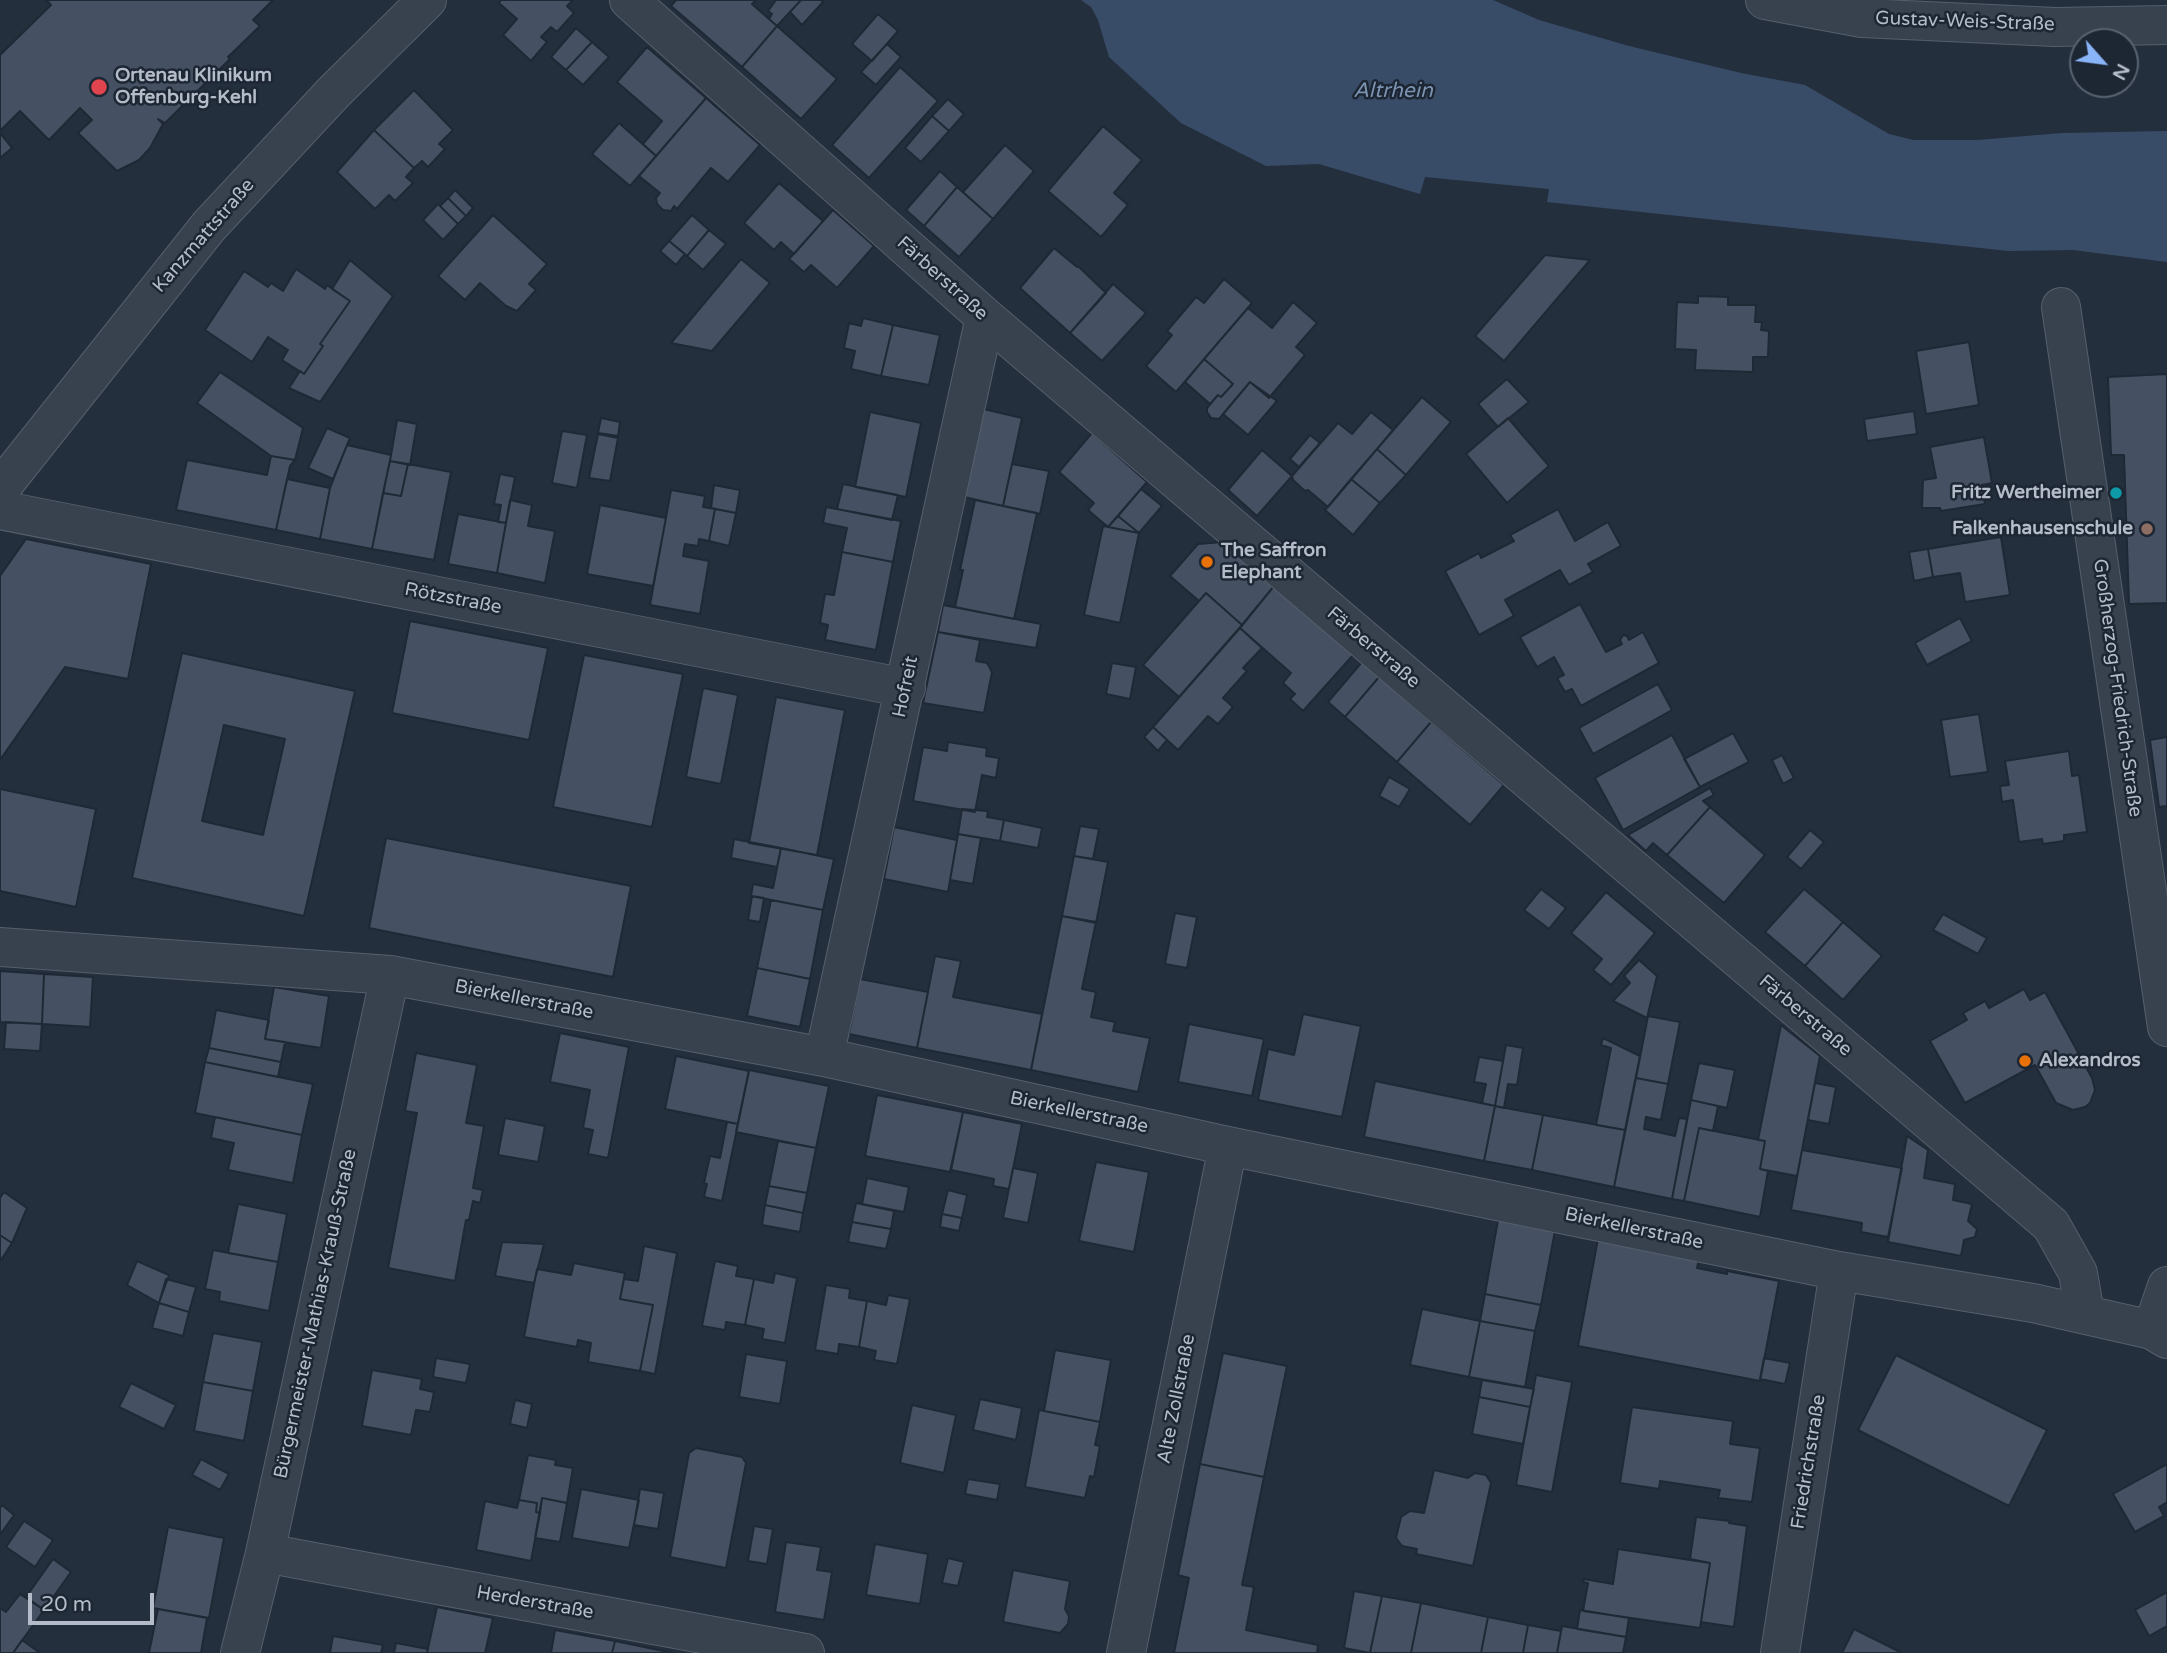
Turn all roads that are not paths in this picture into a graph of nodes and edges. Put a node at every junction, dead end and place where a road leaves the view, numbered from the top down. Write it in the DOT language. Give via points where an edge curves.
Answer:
graph roads {
  1 [pos="428,0"];
  2 [pos="629,0"];
  3 [pos="1765,0"];
  4 [pos="2057,13"];
  5 [pos="2167,25"];
  6 [pos="2062,307"];
  7 [pos="985,317"];
  8 [pos="0,489"];
  9 [pos="0,510"];
  10 [pos="906,688"];
  11 [pos="0,947"];
  12 [pos="390,975"];
  13 [pos="2167,1027"];
  14 [pos="824,1057"];
  15 [pos="1228,1146"];
  16 [pos="1839,1271"];
  17 [pos="2167,1286"];
  18 [pos="2085,1314"];
  19 [pos="2159,1334"];
  20 [pos="265,1553"];
  21 [pos="240,1653"];
  22 [pos="805,1653"];
  23 [pos="1126,1653"];
  24 [pos="1780,1653"];
  1 -- 8 [label="street, Kanzmattstraße" via="209,226"];
  2 -- 7 [label="street, Färberstraße"];
  3 -- 4 [label="street, Gustav-Weis-Straße" via="1862,18"];
  4 -- 5 [label="street, Gustav-Weis-Straße"];
  6 -- 13 [label="street, Großherzog-Friedrich-Straße"];
  7 -- 10 [label="street, Hofreit"];
  7 -- 18 [label="street, Färberstraße" via="2050,1225 2078,1273"];
  9 -- 10 [label="street, Rötzstraße"];
  10 -- 14 [label="street, Hofreit"];
  11 -- 12 [label="street, Bierkellerstraße"];
  12 -- 14 [label="street, Bierkellerstraße"];
  12 -- 20 [label="street, Bürgermeister-Mathias-Krauß-Straße"];
  14 -- 15 [label="street, Bierkellerstraße"];
  15 -- 16 [label="street, Bierkellerstraße"];
  15 -- 23 [label="street, Alte Zollstraße"];
  16 -- 18 [label="street, Bierkellerstraße"];
  16 -- 24 [label="street, Friedrichstraße"];
  17 -- 19 [label="street"];
  18 -- 19 [label="street, Bierkellerstraße"];
  20 -- 21 [label="street, Bürgermeister-Mathias-Krauß-Straße"];
  20 -- 22 [label="street, Herderstraße"];
}
